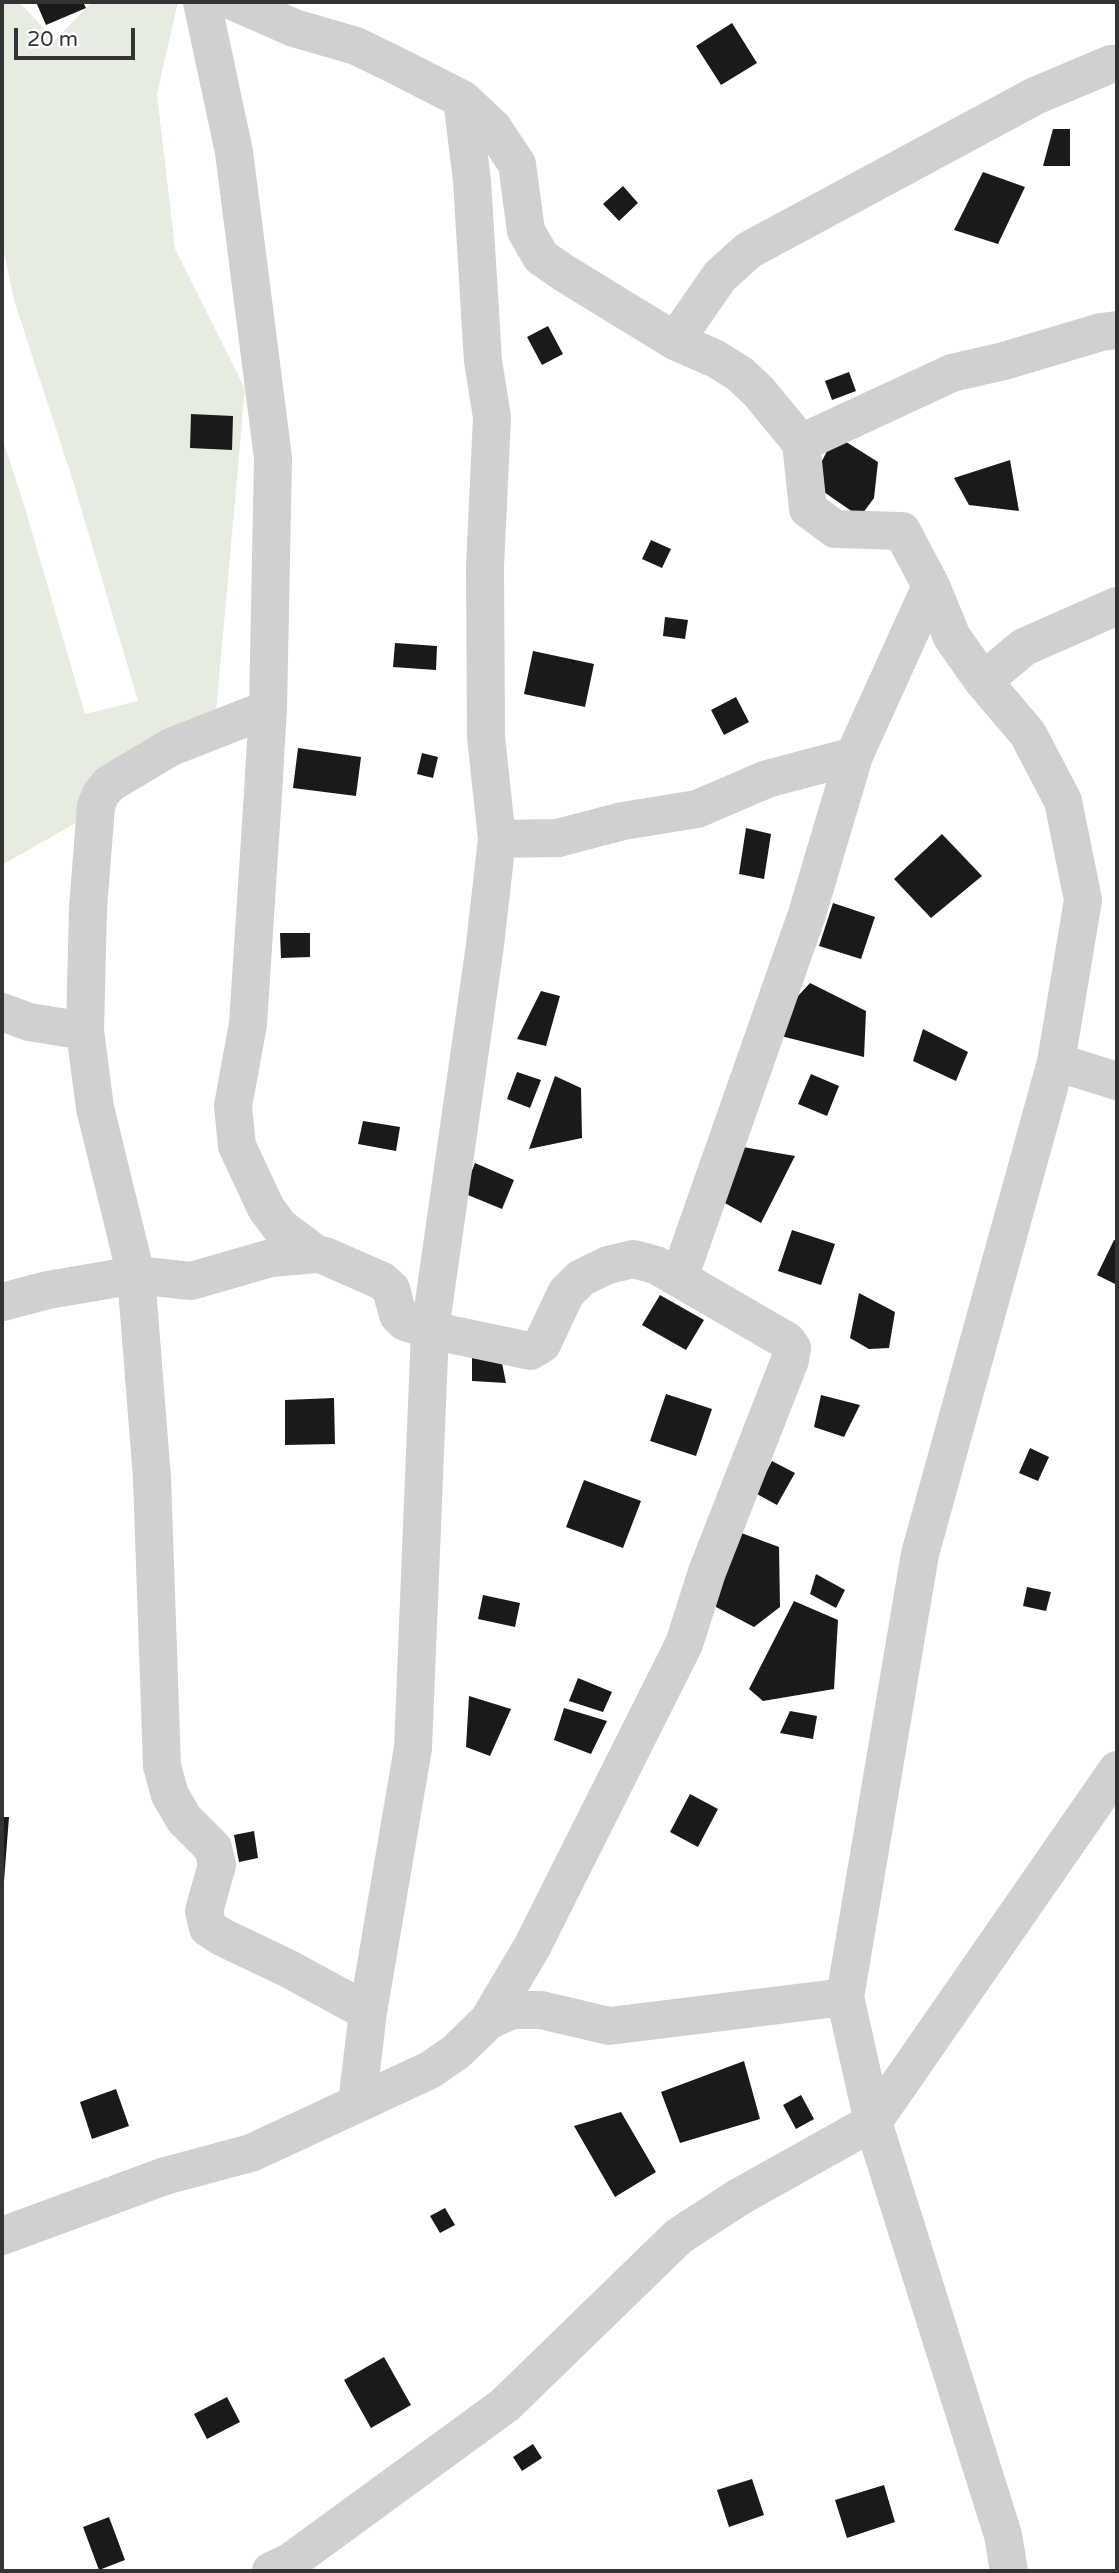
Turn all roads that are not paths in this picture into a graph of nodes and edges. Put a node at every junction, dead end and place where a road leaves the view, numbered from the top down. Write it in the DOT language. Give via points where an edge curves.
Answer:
graph roads {
  1 [pos="202,2"];
  2 [pos="235,2"];
  3 [pos="1117,64"];
  4 [pos="462,99"];
  5 [pos="1117,330"];
  6 [pos="675,341"];
  7 [pos="801,443"];
  8 [pos="931,586"];
  9 [pos="1117,606"];
  10 [pos="983,681"];
  11 [pos="268,709"];
  12 [pos="854,756"];
  13 [pos="497,839"];
  14 [pos="2,1012"];
  15 [pos="85,1031"];
  16 [pos="1056,1062"];
  17 [pos="1117,1081"];
  18 [pos="316,1254"];
  19 [pos="136,1275"];
  20 [pos="679,1279"];
  21 [pos="2,1302"];
  22 [pos="430,1330"];
  23 [pos="1117,1770"];
  24 [pos="845,1997"];
  25 [pos="368,2012"];
  26 [pos="488,2021"];
  27 [pos="357,2103"];
  28 [pos="873,2122"];
  29 [pos="2,2236"];
  30 [pos="271,2571"];
  31 [pos="1009,2571"];
  1 -- 11 [label="street" via="234,152 273,458"];
  2 -- 4 [label="street" via="294,28 356,46"];
  3 -- 6 [label="street" via="1035,96 749,250 720,276"];
  4 -- 6 [label="street" via="493,128 517,164 526,231 541,257"];
  4 -- 13 [label="street" via="492,417 485,567 486,737"];
  5 -- 7 [label="street" via="952,373"];
  6 -- 7 [label="street" via="740,374"];
  7 -- 8 [label="street" via="808,509 835,529 902,531"];
  8 -- 10 [label="street" via="952,637"];
  8 -- 12 [label="street"];
  9 -- 10 [label="street" via="1024,647"];
  10 -- 16 [label="street" via="1028,734 1063,801 1083,900"];
  11 -- 15 [label="street" via="171,747 100,794 88,908"];
  11 -- 18 [label="street" via="248,1024 233,1105 237,1146 266,1208 280,1227"];
  12 -- 13 [label="street" via="767,779 697,809 558,838"];
  12 -- 20 [label="street" via="807,914"];
  13 -- 22 [label="street"];
  14 -- 15 [label="street" via="29,1022"];
  15 -- 19 [label="street" via="95,1108"];
  16 -- 17 [label="street"];
  16 -- 24 [label="street" via="920,1555"];
  18 -- 19 [label="street" via="271,1258 191,1281"];
  18 -- 22 [label="street" via="382,1281 391,1289 398,1315"];
  19 -- 21 [label="street"];
  19 -- 25 [label="street" via="153,1492 162,1766 170,1795 184,1819 213,1848 217,1865 204,1911 208,1928"];
  20 -- 22 [label="street" via="656,1265 633,1259 581,1278 566,1293 542,1344 530,1351"];
  20 -- 26 [label="street" via="787,1341 793,1348 790,1360 684,1644 532,1947"];
  22 -- 25 [label="street" via="413,1748"];
  23 -- 28 [label="street"];
  24 -- 26 [label="street" via="609,2026 541,2010 512,2010"];
  24 -- 28 [label="street"];
  25 -- 27 [label="street"];
  26 -- 27 [label="street" via="429,2070"];
  27 -- 29 [label="street" via="251,2153 165,2176"];
  28 -- 30 [label="street" via="678,2236 505,2405 290,2562"];
  28 -- 31 [label="street" via="1003,2535"];
}
